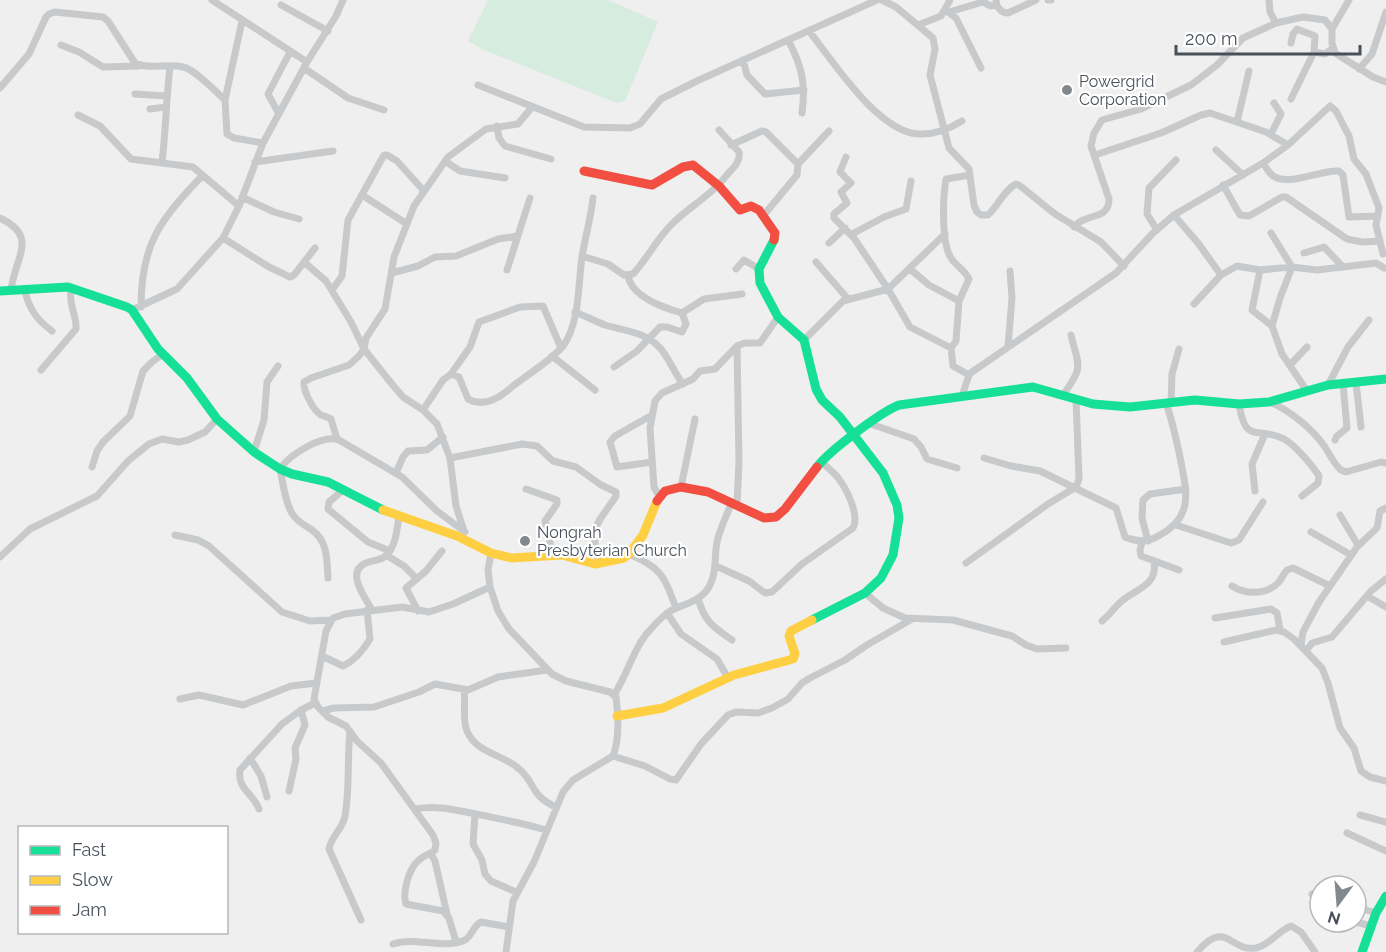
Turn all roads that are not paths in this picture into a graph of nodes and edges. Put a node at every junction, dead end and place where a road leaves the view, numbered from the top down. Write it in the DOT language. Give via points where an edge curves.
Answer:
graph roads {
  1 [pos="212,0"];
  2 [pos="343,0"];
  3 [pos="880,0"];
  4 [pos="950,0"];
  5 [pos="1036,0"];
  6 [pos="1269,0"];
  7 [pos="1349,0"];
  8 [pos="996,2"];
  9 [pos="281,6"];
  10 [pos="947,11"];
  11 [pos="1386,12"];
  12 [pos="242,21"];
  13 [pos="1276,23"];
  14 [pos="918,25"];
  15 [pos="1332,29"];
  16 [pos="328,31"];
  17 [pos="809,31"];
  18 [pos="788,40"];
  19 [pos="1291,43"];
  20 [pos="61,45"];
  21 [pos="1333,48"];
  22 [pos="290,52"];
  23 [pos="1314,52"];
  24 [pos="743,60"];
  25 [pos="305,65"];
  26 [pos="141,66"];
  27 [pos="170,67"];
  28 [pos="981,68"];
  29 [pos="1359,69"];
  30 [pos="1249,71"];
  31 [pos="1386,82"];
  32 [pos="478,85"];
  33 [pos="0,88"];
  34 [pos="804,90"];
  35 [pos="135,94"];
  36 [pos="166,96"];
  37 [pos="1291,99"];
  38 [pos="225,100"];
  39 [pos="1274,103"];
  40 [pos="165,107"];
  41 [pos="532,107"];
  42 [pos="150,109"];
  43 [pos="384,110"];
  44 [pos="802,112"];
  45 [pos="279,114"];
  46 [pos="78,116"];
  47 [pos="962,121"];
  48 [pos="1237,122"];
  49 [pos="497,126"];
  50 [pos="719,130"];
  51 [pos="945,130"];
  52 [pos="829,132"];
  53 [pos="1271,134"];
  54 [pos="263,143"];
  55 [pos="731,145"];
  56 [pos="1287,145"];
  57 [pos="1216,150"];
  58 [pos="333,151"];
  59 [pos="1095,155"];
  60 [pos="846,157"];
  61 [pos="551,159"];
  62 [pos="1176,160"];
  63 [pos="444,161"];
  64 [pos="162,162"];
  65 [pos="255,162"];
  66 [pos="1263,163"];
  67 [pos="798,164"];
  68 [pos="584,171"];
  69 [pos="1244,174"];
  70 [pos="970,175"];
  71 [pos="202,177"];
  72 [pos="505,178"];
  73 [pos="911,181"];
  74 [pos="1223,185"];
  75 [pos="719,186"];
  76 [pos="424,191"];
  77 [pos="362,195"];
  78 [pos="242,197"];
  79 [pos="530,198"];
  80 [pos="593,198"];
  81 [pos="239,206"];
  82 [pos="1174,215"];
  83 [pos="763,216"];
  84 [pos="1378,216"];
  85 [pos="0,218"];
  86 [pos="299,219"];
  87 [pos="407,224"];
  88 [pos="1074,227"];
  89 [pos="845,228"];
  90 [pos="1157,230"];
  91 [pos="1271,233"];
  92 [pos="852,234"];
  93 [pos="945,234"];
  94 [pos="517,237"];
  95 [pos="223,238"];
  96 [pos="1380,241"];
  97 [pos="829,243"];
  98 [pos="315,248"];
  99 [pos="1384,251"];
  100 [pos="1304,253"];
  101 [pos="582,256"];
  102 [pos="304,262"];
  103 [pos="816,262"];
  104 [pos="1124,266"];
  105 [pos="1292,267"];
  106 [pos="1342,267"];
  107 [pos="910,268"];
  108 [pos="736,269"];
  109 [pos="759,269"];
  110 [pos="507,270"];
  111 [pos="1260,270"];
  112 [pos="1385,270"];
  113 [pos="1010,271"];
  114 [pos="392,273"];
  115 [pos="1221,275"];
  116 [pos="628,276"];
  117 [pos="71,288"];
  118 [pos="888,288"];
  119 [pos="332,290"];
  120 [pos="0,291"];
  121 [pos="11,291"];
  122 [pos="25,291"];
  123 [pos="741,294"];
  124 [pos="848,299"];
  125 [pos="959,301"];
  126 [pos="1194,304"];
  127 [pos="136,309"];
  128 [pos="575,312"];
  129 [pos="682,313"];
  130 [pos="778,317"];
  131 [pos="1370,320"];
  132 [pos="1272,326"];
  133 [pos="52,331"];
  134 [pos="1071,334"];
  135 [pos="649,339"];
  136 [pos="804,340"];
  137 [pos="737,346"];
  138 [pos="1008,346"];
  139 [pos="1307,347"];
  140 [pos="561,348"];
  141 [pos="951,348"];
  142 [pos="363,349"];
  143 [pos="1179,349"];
  144 [pos="163,354"];
  145 [pos="552,356"];
  146 [pos="1290,365"];
  147 [pos="278,366"];
  148 [pos="614,367"];
  149 [pos="41,370"];
  150 [pos="451,374"];
  151 [pos="969,375"];
  152 [pos="1386,379"];
  153 [pos="1356,382"];
  154 [pos="683,384"];
  155 [pos="1343,384"];
  156 [pos="1328,385"];
  157 [pos="596,390"];
  158 [pos="1307,391"];
  159 [pos="1064,395"];
  160 [pos="962,396"];
  161 [pos="1076,399"];
  162 [pos="1269,402"];
  163 [pos="1168,403"];
  164 [pos="1239,404"];
  165 [pos="423,410"];
  166 [pos="652,415"];
  167 [pos="217,419"];
  168 [pos="695,419"];
  169 [pos="868,423"];
  170 [pos="1361,427"];
  171 [pos="853,434"];
  172 [pos="1265,434"];
  173 [pos="443,437"];
  174 [pos="337,439"];
  175 [pos="1335,440"];
  176 [pos="254,452"];
  177 [pos="450,458"];
  178 [pos="984,458"];
  179 [pos="652,462"];
  180 [pos="821,462"];
  181 [pos="1386,464"];
  182 [pos="92,466"];
  183 [pos="957,468"];
  184 [pos="280,469"];
  185 [pos="396,473"];
  186 [pos="681,487"];
  187 [pos="1076,487"];
  188 [pos="526,489"];
  189 [pos="1186,489"];
  190 [pos="343,490"];
  191 [pos="1255,491"];
  192 [pos="659,496"];
  193 [pos="1302,496"];
  194 [pos="1263,502"];
  195 [pos="734,503"];
  196 [pos="1386,508"];
  197 [pos="1340,515"];
  198 [pos="399,516"];
  199 [pos="1176,525"];
  200 [pos="465,532"];
  201 [pos="1311,532"];
  202 [pos="175,535"];
  203 [pos="1145,541"];
  204 [pos="471,542"];
  205 [pos="1358,545"];
  206 [pos="442,550"];
  207 [pos="388,553"];
  208 [pos="491,553"];
  209 [pos="629,554"];
  210 [pos="553,555"];
  211 [pos="1351,555"];
  212 [pos="0,557"];
  213 [pos="1154,561"];
  214 [pos="599,563"];
  215 [pos="966,563"];
  216 [pos="716,566"];
  217 [pos="1179,570"];
  218 [pos="328,578"];
  219 [pos="417,579"];
  220 [pos="1386,579"];
  221 [pos="1232,586"];
  222 [pos="1330,586"];
  223 [pos="490,587"];
  224 [pos="865,592"];
  225 [pos="1367,596"];
  226 [pos="698,598"];
  227 [pos="1386,607"];
  228 [pos="676,608"];
  229 [pos="369,610"];
  230 [pos="418,610"];
  231 [pos="668,613"];
  232 [pos="1215,618"];
  233 [pos="912,619"];
  234 [pos="331,621"];
  235 [pos="1102,621"];
  236 [pos="1280,630"];
  237 [pos="732,640"];
  238 [pos="1224,642"];
  239 [pos="1066,648"];
  240 [pos="1304,648"];
  241 [pos="322,656"];
  242 [pos="548,670"];
  243 [pos="729,678"];
  244 [pos="316,683"];
  245 [pos="464,690"];
  246 [pos="614,695"];
  247 [pos="180,699"];
  248 [pos="315,703"];
  249 [pos="301,710"];
  250 [pos="322,711"];
  251 [pos="617,716"];
  252 [pos="350,732"];
  253 [pos="613,756"];
  254 [pos="250,758"];
  255 [pos="1386,780"];
  256 [pos="289,791"];
  257 [pos="267,796"];
  258 [pos="556,807"];
  259 [pos="415,808"];
  260 [pos="259,809"];
  261 [pos="475,814"];
  262 [pos="1360,815"];
  263 [pos="1386,822"];
  264 [pos="546,830"];
  265 [pos="1347,833"];
  266 [pos="1386,851"];
  267 [pos="430,854"];
  268 [pos="516,892"];
  269 [pos="1386,896"];
  270 [pos="1368,911"];
  271 [pos="1376,913"];
  272 [pos="447,914"];
  273 [pos="361,920"];
  274 [pos="1368,925"];
  275 [pos="1371,926"];
  276 [pos="509,927"];
  277 [pos="456,942"];
  278 [pos="393,944"];
  279 [pos="506,952"];
  280 [pos="1197,952"];
  281 [pos="1315,952"];
  282 [pos="1362,952"];
  1 -- 12 [label="street"];
  2 -- 16 [label="street"];
  3 -- 14 [label="street"];
  3 -- 17 [label="street"];
  4 -- 10 [label="street"];
  5 -- 8 [label="street" via="1008,13"];
  6 -- 13 [label="street"];
  7 -- 15 [label="street"];
  8 -- 10 [label="street" via="991,6 983,2"];
  9 -- 16 [label="street"];
  10 -- 14 [label="street"];
  10 -- 28 [label="street" via="956,18"];
  11 -- 29 [label="street" via="1369,59"];
  12 -- 22 [label="street"];
  12 -- 38 [label="street"];
  13 -- 15 [label="street" via="1313,16 1325,20"];
  13 -- 59 [label="street" via="1243,38 1191,85 1141,109 1102,120 1092,142"];
  14 -- 51 [label="street" via="935,43 930,75"];
  15 -- 21 [label="street"];
  16 -- 25 [label="street"];
  17 -- 18 [label="street"];
  17 -- 51 [label="street" via="880,115 916,134"];
  18 -- 24 [label="street"];
  18 -- 34 [label="street" via="800,62"];
  19 -- 23 [label="street" via="1295,31 1301,29 1315,36"];
  20 -- 26 [label="street" via="103,68"];
  21 -- 23 [label="street" via="1325,54"];
  21 -- 29 [label="street"];
  22 -- 25 [label="street"];
  22 -- 45 [label="street" via="268,94"];
  23 -- 37 [label="street"];
  24 -- 34 [label="street" via="747,75 765,94"];
  24 -- 41 [label="street" via="661,99 640,124 630,128 584,127"];
  25 -- 43 [label="street" via="348,98"];
  25 -- 45 [label="street"];
  26 -- 27 [label="street"];
  26 -- 33 [label="street" via="130,58 103,17 52,13 46,17 29,54"];
  27 -- 36 [label="street"];
  27 -- 38 [label="street" via="188,69"];
  29 -- 31 [label="street"];
  30 -- 48 [label="street"];
  32 -- 41 [label="street"];
  34 -- 44 [label="street"];
  35 -- 36 [label="street"];
  36 -- 40 [label="street"];
  38 -- 54 [label="street" via="228,136"];
  39 -- 53 [label="street" via="1281,114"];
  40 -- 42 [label="street"];
  40 -- 64 [label="street"];
  41 -- 49 [label="street" via="518,124"];
  45 -- 54 [label="street"];
  46 -- 64 [label="street" via="100,126 131,159"];
  47 -- 51 [label="street"];
  48 -- 53 [label="street"];
  48 -- 59 [label="street" via="1210,113 1201,115"];
  49 -- 61 [label="street" via="505,146"];
  49 -- 63 [label="street" via="478,133"];
  50 -- 55 [label="street"];
  51 -- 70 [label="street" via="949,148"];
  52 -- 67 [label="street"];
  53 -- 56 [label="street"];
  54 -- 65 [label="street"];
  55 -- 67 [label="street" via="762,131"];
  55 -- 75 [label="street" via="740,156"];
  56 -- 66 [label="street"];
  56 -- 84 [label="street" via="1327,108 1334,108 1349,136 1354,159 1369,181"];
  57 -- 69 [label="street"];
  58 -- 65 [label="street"];
  59 -- 88 [label="street" via="1109,206 1103,214 1084,218"];
  60 -- 89 [label="street" via="840,172 851,183 841,192 847,203 833,216"];
  62 -- 90 [label="street" via="1149,188 1147,214"];
  63 -- 72 [label="street" via="460,171"];
  63 -- 76 [label="street"];
  64 -- 71 [label="street" via="193,167"];
  65 -- 78 [label="street"];
  66 -- 69 [label="street"];
  66 -- 84 [label="street" via="1278,178 1340,171 1349,217"];
  67 -- 83 [label="street" via="797,176"];
  68 -- 75 [label="street" via="652,185 693,165"];
  69 -- 74 [label="street"];
  70 -- 88 [label="street" via="974,205 981,215 992,212 1016,184"];
  70 -- 93 [label="street" via="946,179"];
  71 -- 81 [label="street"];
  71 -- 127 [label="street" via="166,215 146,256"];
  73 -- 92 [label="street" via="906,210"];
  74 -- 82 [label="street"];
  74 -- 96 [label="street" via="1244,217 1286,197 1347,239"];
  75 -- 83 [label="street" via="740,210 753,207"];
  75 -- 116 [label="street" via="674,222 657,239 646,260"];
  76 -- 77 [label="street" via="397,161 384,155"];
  76 -- 87 [label="street"];
  77 -- 87 [label="street"];
  77 -- 119 [label="street" via="348,220 343,273"];
  78 -- 81 [label="street"];
  78 -- 86 [label="street"];
  79 -- 94 [label="street"];
  80 -- 101 [label="street"];
  81 -- 95 [label="street"];
  82 -- 90 [label="street"];
  82 -- 115 [label="street"];
  83 -- 109 [label="street" via="773,228 774,240"];
  84 -- 96 [label="street"];
  85 -- 121 [label="street" via="21,235"];
  87 -- 114 [label="street"];
  88 -- 104 [label="street" via="1101,242"];
  89 -- 92 [label="street"];
  89 -- 97 [label="street"];
  90 -- 104 [label="street"];
  91 -- 105 [label="street"];
  92 -- 118 [label="street"];
  93 -- 107 [label="street"];
  93 -- 125 [label="street" via="950,257 969,279"];
  94 -- 110 [label="street"];
  94 -- 114 [label="street" via="498,238 456,256 435,257"];
  95 -- 102 [label="street" via="287,276 294,275"];
  95 -- 127 [label="street" via="177,289"];
  96 -- 99 [label="street"];
  98 -- 102 [label="street"];
  99 -- 112 [label="street"];
  100 -- 106 [label="street" via="1323,247"];
  101 -- 116 [label="street" via="608,264"];
  101 -- 128 [label="street"];
  102 -- 119 [label="street"];
  103 -- 124 [label="street"];
  104 -- 138 [label="street"];
  105 -- 106 [label="street"];
  105 -- 111 [label="street"];
  105 -- 132 [label="street"];
  106 -- 112 [label="street" via="1376,263"];
  107 -- 118 [label="street"];
  107 -- 125 [label="street" via="928,285"];
  108 -- 109 [label="street" via="744,260"];
  109 -- 130 [label="street" via="760,283"];
  111 -- 115 [label="street" via="1238,266"];
  111 -- 132 [label="street" via="1251,308"];
  113 -- 138 [label="street"];
  114 -- 142 [label="street" via="385,309"];
  115 -- 126 [label="street"];
  116 -- 129 [label="street" via="631,285 647,298"];
  117 -- 122 [label="street"];
  117 -- 127 [label="street"];
  117 -- 149 [label="street" via="70,306 76,329"];
  118 -- 124 [label="street"];
  118 -- 141 [label="street" via="910,327"];
  119 -- 142 [label="street"];
  120 -- 121 [label="street"];
  121 -- 122 [label="street"];
  122 -- 133 [label="street" via="32,311"];
  123 -- 129 [label="street" via="704,299"];
  124 -- 136 [label="street"];
  125 -- 141 [label="street" via="956,341"];
  127 -- 144 [label="street" via="149,339"];
  128 -- 135 [label="street"];
  128 -- 140 [label="street"];
  129 -- 135 [label="street" via="686,324 682,332 664,326"];
  130 -- 136 [label="street"];
  130 -- 137 [label="street" via="760,343"];
  131 -- 156 [label="street" via="1348,347"];
  132 -- 146 [label="street"];
  134 -- 159 [label="street" via="1079,368"];
  135 -- 148 [label="street"];
  135 -- 154 [label="street" via="659,346"];
  136 -- 171 [label="street" via="819,395"];
  137 -- 154 [label="street" via="715,369 700,371"];
  137 -- 195 [label="street" via="739,462"];
  138 -- 151 [label="street"];
  139 -- 146 [label="street"];
  140 -- 145 [label="street"];
  140 -- 150 [label="street" via="543,306 520,307 479,322 470,347"];
  141 -- 151 [label="street" via="953,366"];
  142 -- 165 [label="street" via="403,397"];
  142 -- 174 [label="street" via="349,365 311,378 303,385 319,413 331,419"];
  143 -- 163 [label="street"];
  144 -- 167 [label="street" via="187,378"];
  144 -- 182 [label="street" via="143,371 130,416 104,442"];
  145 -- 150 [label="street" via="500,397 487,401 468,399 459,376"];
  145 -- 157 [label="street"];
  146 -- 158 [label="street"];
  147 -- 176 [label="street" via="267,382 264,420"];
  150 -- 165 [label="street"];
  151 -- 160 [label="street"];
  152 -- 153 [label="street"];
  153 -- 155 [label="street"];
  153 -- 170 [label="street"];
  154 -- 166 [label="street" via="659,395"];
  155 -- 156 [label="street"];
  155 -- 175 [label="street" via="1347,428"];
  156 -- 158 [label="street"];
  158 -- 162 [label="street"];
  159 -- 160 [label="street" via="1033,387"];
  159 -- 161 [label="street"];
  160 -- 169 [label="street" via="899,405"];
  161 -- 163 [label="street" via="1130,407"];
  161 -- 187 [label="street" via="1080,479"];
  162 -- 164 [label="street"];
  162 -- 181 [label="street" via="1310,430 1341,470"];
  163 -- 164 [label="street" via="1204,400"];
  163 -- 189 [label="street"];
  164 -- 172 [label="street" via="1243,425"];
  165 -- 173 [label="street"];
  166 -- 179 [label="street"];
  166 -- 179 [label="street" via="610,442 617,467"];
  167 -- 176 [label="street"];
  167 -- 212 [label="street" via="205,432 188,441 162,439 149,444 97,496 30,530"];
  168 -- 186 [label="street"];
  169 -- 171 [label="street"];
  169 -- 183 [label="street" via="908,436 918,443 927,459"];
  171 -- 180 [label="street"];
  171 -- 224 [label="street" via="883,472 899,518 890,562 881,578"];
  172 -- 191 [label="street" via="1252,464"];
  172 -- 193 [label="street" via="1285,439 1319,476 1318,483"];
  173 -- 177 [label="street"];
  173 -- 185 [label="street" via="427,450 408,451"];
  174 -- 184 [label="street" via="300,450"];
  174 -- 185 [label="street"];
  176 -- 184 [label="street"];
  177 -- 200 [label="street" via="456,506"];
  177 -- 214 [label="street" via="531,445 553,461 576,467 612,489 616,495 593,533"];
  178 -- 187 [label="street" via="1040,471"];
  179 -- 192 [label="street" via="654,487"];
  180 -- 195 [label="street" via="776,517 764,518"];
  180 -- 216 [label="street" via="845,489 856,516 853,528 798,567 772,592 765,593"];
  184 -- 190 [label="street"];
  184 -- 218 [label="street" via="291,511 322,541"];
  185 -- 200 [label="street"];
  186 -- 192 [label="street"];
  186 -- 195 [label="street" via="708,492"];
  187 -- 203 [label="street" via="1116,508 1125,537"];
  187 -- 215 [label="street"];
  188 -- 210 [label="street" via="557,500 545,521"];
  189 -- 199 [label="street"];
  189 -- 203 [label="street" via="1150,494 1143,500"];
  190 -- 198 [label="street"];
  190 -- 207 [label="street" via="329,502 328,509"];
  192 -- 209 [label="street" via="643,536"];
  194 -- 199 [label="street" via="1236,542"];
  195 -- 216 [label="street" via="720,530"];
  196 -- 205 [label="street" via="1380,511 1375,531"];
  197 -- 205 [label="street"];
  198 -- 204 [label="street"];
  198 -- 207 [label="street"];
  199 -- 203 [label="street"];
  200 -- 204 [label="street"];
  201 -- 211 [label="street"];
  202 -- 234 [label="street" via="209,546 282,612 310,621"];
  203 -- 213 [label="street" via="1140,555"];
  204 -- 208 [label="street"];
  205 -- 211 [label="street"];
  206 -- 219 [label="street"];
  207 -- 219 [label="street"];
  207 -- 229 [label="street" via="380,560 365,563 358,573"];
  208 -- 210 [label="street" via="511,558"];
  208 -- 223 [label="street"];
  209 -- 214 [label="street"];
  209 -- 228 [label="street" via="659,571"];
  210 -- 214 [label="street"];
  211 -- 222 [label="street"];
  213 -- 217 [label="street"];
  213 -- 235 [label="street" via="1152,580 1124,598"];
  216 -- 226 [label="street" via="709,587"];
  219 -- 230 [label="street" via="406,590"];
  220 -- 225 [label="street"];
  221 -- 222 [label="street" via="1244,592 1264,590 1293,568"];
  222 -- 240 [label="street" via="1303,632"];
  223 -- 230 [label="street" via="434,611"];
  223 -- 242 [label="street" via="505,624"];
  224 -- 233 [label="street" via="891,612"];
  224 -- 243 [label="street" via="790,631 793,659"];
  225 -- 227 [label="street"];
  225 -- 240 [label="street" via="1332,637"];
  226 -- 228 [label="street"];
  226 -- 237 [label="street" via="705,618"];
  228 -- 231 [label="street"];
  229 -- 230 [label="street"];
  229 -- 234 [label="street"];
  229 -- 241 [label="street" via="370,639 350,663 343,666"];
  231 -- 243 [label="street" via="681,633 717,659"];
  231 -- 246 [label="street" via="640,643"];
  232 -- 236 [label="street" via="1271,609 1277,613"];
  233 -- 239 [label="street" via="953,620 1012,636 1037,649"];
  233 -- 253 [label="street" via="802,683 783,703 758,713 728,715 700,744 676,780"];
  234 -- 241 [label="street"];
  236 -- 238 [label="street"];
  236 -- 240 [label="street"];
  240 -- 255 [label="street" via="1325,673 1340,728 1354,748 1361,771"];
  241 -- 244 [label="street"];
  242 -- 245 [label="street" via="498,677"];
  242 -- 246 [label="street" via="566,681"];
  243 -- 251 [label="street" via="669,705"];
  244 -- 247 [label="street" via="291,686 243,705 200,695"];
  244 -- 248 [label="street"];
  245 -- 250 [label="street" via="435,684 374,707"];
  245 -- 258 [label="street" via="465,727 472,740 517,767 536,795"];
  246 -- 251 [label="street"];
  248 -- 249 [label="street"];
  248 -- 250 [label="street"];
  249 -- 254 [label="street"];
  249 -- 256 [label="street" via="305,725 295,748"];
  250 -- 252 [label="street"];
  251 -- 253 [label="street"];
  252 -- 259 [label="street" via="381,763"];
  252 -- 273 [label="street" via="345,814 329,849"];
  253 -- 258 [label="street" via="569,783"];
  254 -- 257 [label="street"];
  254 -- 260 [label="street" via="240,770 240,782"];
  258 -- 264 [label="street"];
  259 -- 261 [label="street" via="436,806"];
  259 -- 267 [label="street" via="434,835 435,850"];
  261 -- 264 [label="street"];
  261 -- 268 [label="street" via="472,844 485,874 491,881"];
  262 -- 263 [label="street"];
  264 -- 268 [label="street"];
  265 -- 266 [label="street"];
  267 -- 272 [label="street"];
  267 -- 272 [label="street" via="416,862 405,901 412,907 440,909"];
  268 -- 276 [label="street"];
  269 -- 271 [label="street"];
  270 -- 271 [label="street"];
  271 -- 275 [label="street"];
  272 -- 277 [label="street"];
  274 -- 275 [label="street"];
  275 -- 282 [label="street"];
  276 -- 277 [label="street" via="481,922 469,937"];
  276 -- 279 [label="street"];
  277 -- 278 [label="street" via="403,940"];
  280 -- 281 [label="street" via="1216,937 1243,948 1260,948 1291,926"];
}
